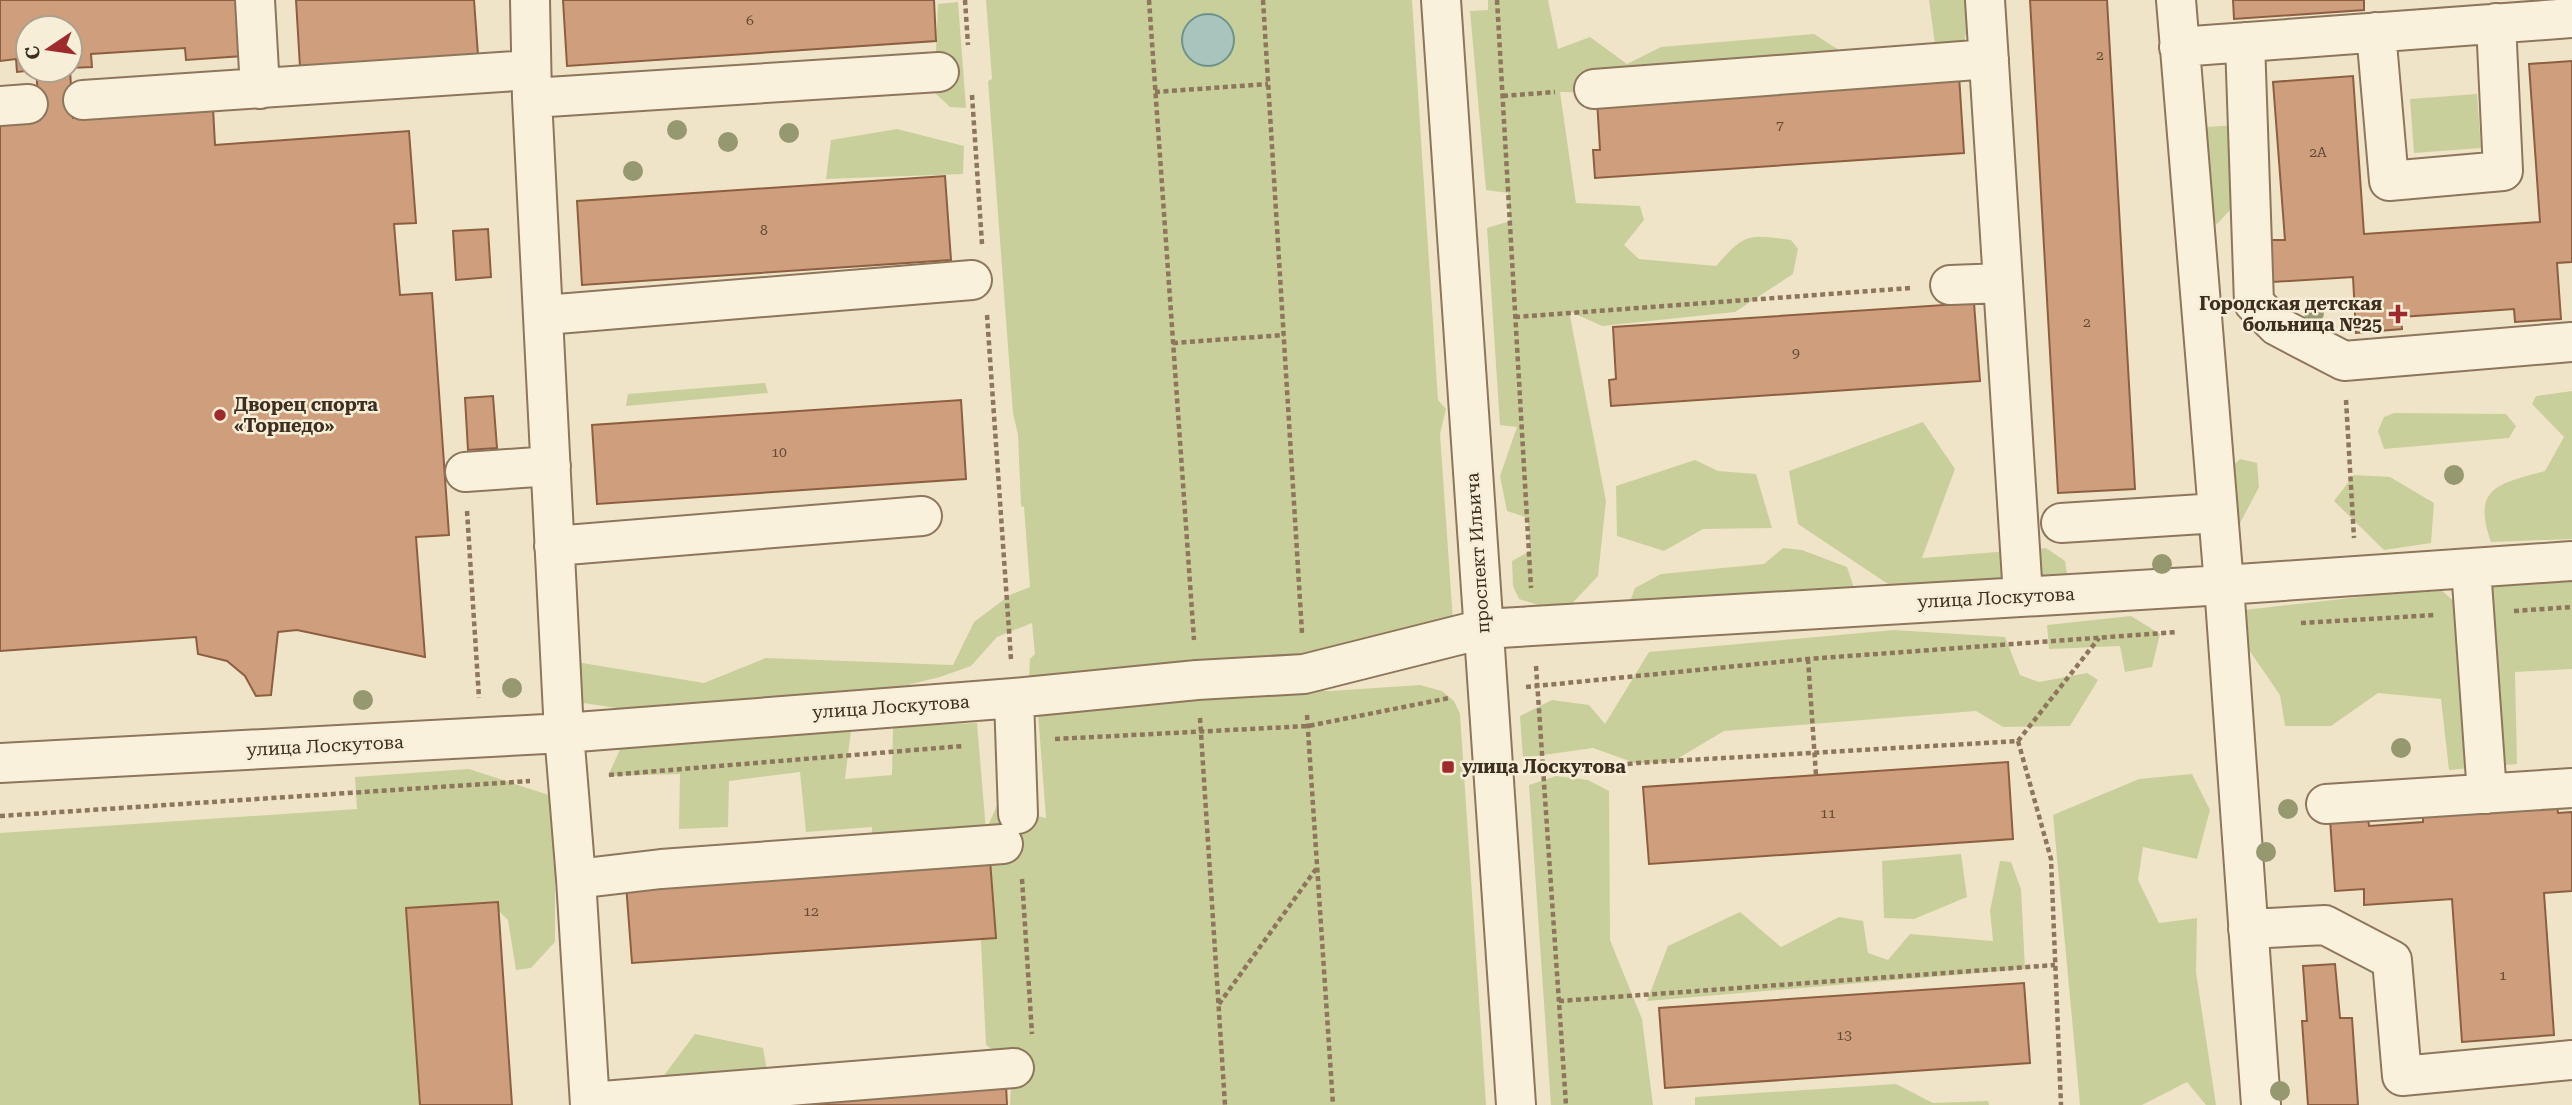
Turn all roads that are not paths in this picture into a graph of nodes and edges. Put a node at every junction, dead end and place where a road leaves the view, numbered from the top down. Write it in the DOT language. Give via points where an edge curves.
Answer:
graph roads {
  1 [pos="255,0"];
  2 [pos="530,0"];
  3 [pos="1441,0"];
  4 [pos="1985,0"];
  5 [pos="2176,0"];
  6 [pos="2572,18"];
  7 [pos="2496,23"];
  8 [pos="2376,32"];
  9 [pos="2245,42"];
  10 [pos="2179,47"];
  11 [pos="1989,59"];
  12 [pos="960,70"];
  13 [pos="532,84"];
  14 [pos="260,89"];
  15 [pos="1594,89"];
  16 [pos="83,100"];
  17 [pos="980,279"];
  18 [pos="2003,283"];
  19 [pos="1950,285"];
  20 [pos="545,315"];
  21 [pos="2571,353"];
  22 [pos="551,466"];
  23 [pos="465,472"];
  24 [pos="2218,513"];
  25 [pos="922,516"];
  26 [pos="2061,523"];
  27 [pos="554,546"];
  28 [pos="2572,561"];
  29 [pos="2471,568"];
  30 [pos="2224,585"];
  31 [pos="2023,596"];
  32 [pos="1483,629"];
  33 [pos="1014,698"];
  34 [pos="564,733"];
  35 [pos="0,763"];
  36 [pos="2572,789"];
  37 [pos="2487,794"];
  38 [pos="2326,804"];
  39 [pos="576,879"];
  40 [pos="2248,929"];
  41 [pos="1023,1052"];
  42 [pos="2572,1060"];
  43 [pos="590,1104"];
  44 [pos="1516,1105"];
  45 [pos="2261,1105"];
  1 -- 14 [label="street"];
  2 -- 13 [label="street"];
  3 -- 32 [label="street, проспект Ильича"];
  4 -- 11 [label="street"];
  5 -- 10 [label="street"];
  6 -- 7 [label="street"];
  7 -- 8 [label="street"];
  7 -- 8 [label="street" via="2504,171 2389,181"];
  8 -- 9 [label="street"];
  9 -- 10 [label="street"];
  9 -- 21 [label="street" via="2254,303 2277,326 2344,361"];
  10 -- 24 [label="street"];
  11 -- 15 [label="street"];
  11 -- 18 [label="street"];
  12 -- 13 [label="street"];
  13 -- 14 [label="street"];
  13 -- 20 [label="street"];
  14 -- 16 [label="street"];
  17 -- 20 [label="street"];
  18 -- 19 [label="street"];
  18 -- 31 [label="street"];
  20 -- 22 [label="street"];
  22 -- 23 [label="street"];
  22 -- 27 [label="street"];
  24 -- 26 [label="street"];
  24 -- 30 [label="street"];
  25 -- 27 [label="street"];
  27 -- 34 [label="street"];
  28 -- 29 [label="street, улица Лоскутова"];
  29 -- 30 [label="street, улица Лоскутова"];
  29 -- 37 [label="street"];
  30 -- 31 [label="street, улица Лоскутова"];
  30 -- 40 [label="street"];
  31 -- 32 [label="street, улица Лоскутова"];
  32 -- 33 [label="street, улица Лоскутова" via="1304,674"];
  32 -- 44 [label="street, проспект Ильича"];
  33 -- 34 [label="street, улица Лоскутова"];
  33 -- 39 [label="street" via="1010,829"];
  34 -- 35 [label="street, улица Лоскутова"];
  34 -- 39 [label="street"];
  36 -- 37 [label="street"];
  37 -- 38 [label="street"];
  39 -- 43 [label="street"];
  40 -- 42 [label="street" via="2325,925 2392,960 2402,1076"];
  40 -- 45 [label="street"];
  41 -- 43 [label="street"];
}
